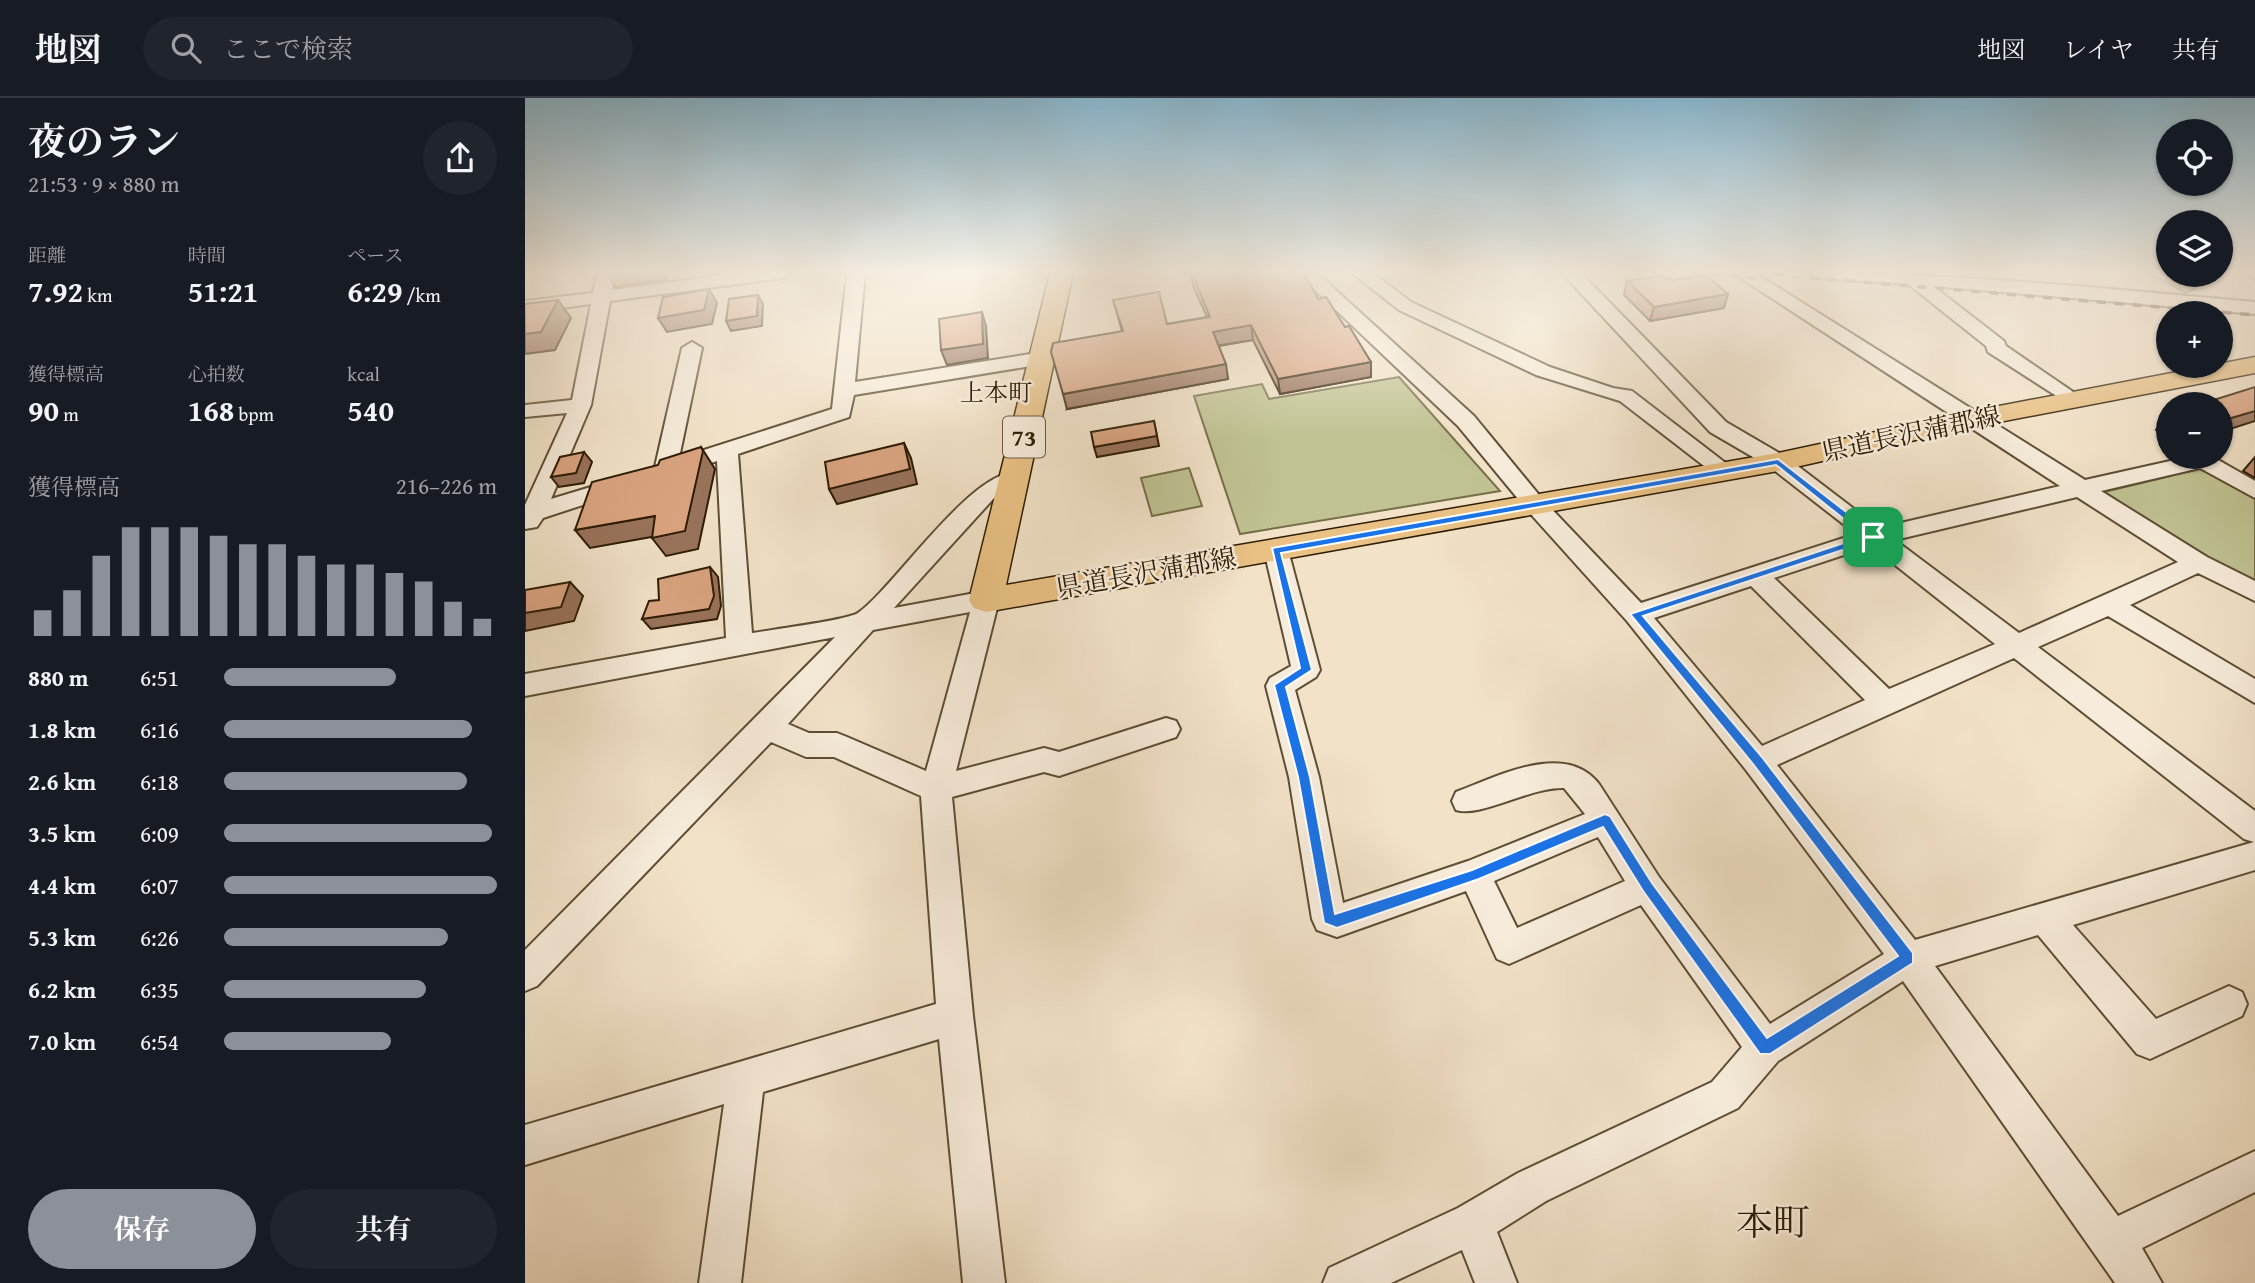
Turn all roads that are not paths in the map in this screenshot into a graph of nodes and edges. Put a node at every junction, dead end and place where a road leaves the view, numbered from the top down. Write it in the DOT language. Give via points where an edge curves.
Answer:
graph roads {
  1 [pos="597,328"];
  2 [pos="851,328"];
  3 [pos="1050,328"];
  4 [pos="1366,328"];
  5 [pos="1458,328"];
  6 [pos="1624,328"];
  7 [pos="1829,328"];
  8 [pos="1975,328"];
  9 [pos="692,348"];
  10 [pos="1043,358"];
  11 [pos="2255,365"];
  12 [pos="846,390"];
  13 [pos="2072,400"];
  14 [pos="581,405"];
  15 [pos="525,411"];
  16 [pos="1973,419"];
  17 [pos="727,450"];
  18 [pos="1778,462"];
  19 [pos="665,471"];
  20 [pos="1725,471"];
  21 [pos="1014,478"];
  22 [pos="2084,489"];
  23 [pos="2255,491"];
  24 [pos="1535,506"];
  25 [pos="529,522"];
  26 [pos="1873,537"];
  27 [pos="1276,550"];
  28 [pos="2198,563"];
  29 [pos="1756,576"];
  30 [pos="2255,592"];
  31 [pos="986,600"];
  32 [pos="2111,605"];
  33 [pos="1636,614"];
  34 [pos="867,622"];
  35 [pos="2016,645"];
  36 [pos="740,646"];
  37 [pos="525,685"];
  38 [pos="2255,692"];
  39 [pos="1884,701"];
  40 [pos="767,727"];
  41 [pos="1166,729"];
  42 [pos="1757,761"];
  43 [pos="936,789"];
  44 [pos="1467,801"];
  45 [pos="1605,820"];
  46 [pos="2255,829"];
  47 [pos="2255,856"];
  48 [pos="1474,874"];
  49 [pos="1647,887"];
  50 [pos="2045,918"];
  51 [pos="1908,958"];
  52 [pos="525,974"];
  53 [pos="2229,1004"];
  54 [pos="955,1016"];
  55 [pos="1765,1048"];
  56 [pos="746,1080"];
  57 [pos="525,1145"];
  58 [pos="2255,1171"];
  59 [pos="1473,1223"];
  60 [pos="2113,1240"];
  61 [pos="720,1283"];
  62 [pos="985,1283"];
  63 [pos="1344,1283"];
  64 [pos="1496,1283"];
  65 [pos="2141,1283"];
  1 -- 14 [label="street"];
  2 -- 12 [label="street"];
  3 -- 10 [label="main road, 73"];
  4 -- 24 [label="street" via="1466,422"];
  5 -- 20 [label="street" via="1543,371 1625,395"];
  6 -- 18 [label="street" via="1718,427"];
  7 -- 16 [label="street"];
  8 -- 13 [label="street" via="1997,345 1995,348"];
  9 -- 19 [label="street"];
  10 -- 12 [label="street"];
  10 -- 21 [label="main road, 73"];
  11 -- 13 [label="main road, 県道長沢蒲郡線"];
  12 -- 17 [label="street" via="842,412"];
  13 -- 16 [label="main road, 県道長沢蒲郡線"];
  14 -- 15 [label="street"];
  14 -- 25 [label="street"];
  16 -- 18 [label="main road, 県道長沢蒲郡線"];
  16 -- 22 [label="street"];
  17 -- 19 [label="street"];
  17 -- 36 [label="street"];
  18 -- 20 [label="main road, 県道長沢蒲郡線"];
  18 -- 26 [label="street"];
  19 -- 25 [label="street"];
  20 -- 24 [label="main road, 県道長沢蒲郡線"];
  21 -- 31 [label="main road, 73"];
  21 -- 34 [label="street" via="987,492"];
  22 -- 23 [label="street" via="2203,460"];
  22 -- 26 [label="street"];
  22 -- 28 [label="street"];
  24 -- 27 [label="main road, 県道長沢蒲郡線"];
  24 -- 33 [label="street"];
  26 -- 29 [label="street"];
  26 -- 35 [label="street"];
  27 -- 31 [label="main road, 県道長沢蒲郡線"];
  27 -- 48 [label="street" via="1306,670 1280,685 1304,777 1329,919 1337,921"];
  28 -- 30 [label="street"];
  28 -- 32 [label="street"];
  29 -- 33 [label="street"];
  29 -- 39 [label="street"];
  31 -- 34 [label="street"];
  31 -- 43 [label="street"];
  32 -- 35 [label="street"];
  32 -- 38 [label="street"];
  33 -- 42 [label="street"];
  34 -- 36 [label="street"];
  34 -- 40 [label="street"];
  35 -- 39 [label="street"];
  35 -- 46 [label="street"];
  36 -- 37 [label="street"];
  39 -- 42 [label="street"];
  40 -- 43 [label="street" via="795,742 837,745"];
  40 -- 52 [label="street"];
  41 -- 43 [label="street" via="1059,764 1044,760"];
  42 -- 51 [label="street"];
  43 -- 54 [label="street"];
  44 -- 45 [label="street" via="1563,774 1578,781"];
  45 -- 48 [label="street"];
  45 -- 49 [label="street"];
  47 -- 50 [label="street"];
  48 -- 49 [label="street" via="1509,948"];
  49 -- 55 [label="street"];
  50 -- 51 [label="street"];
  50 -- 53 [label="street" via="2150,1041"];
  51 -- 55 [label="street"];
  51 -- 60 [label="street"];
  54 -- 56 [label="street"];
  54 -- 62 [label="street"];
  55 -- 59 [label="street" via="1725,1095 1532,1187"];
  56 -- 57 [label="street"];
  56 -- 61 [label="street"];
  58 -- 60 [label="street"];
  59 -- 63 [label="street"];
  59 -- 64 [label="street"];
  60 -- 65 [label="street"];
}
